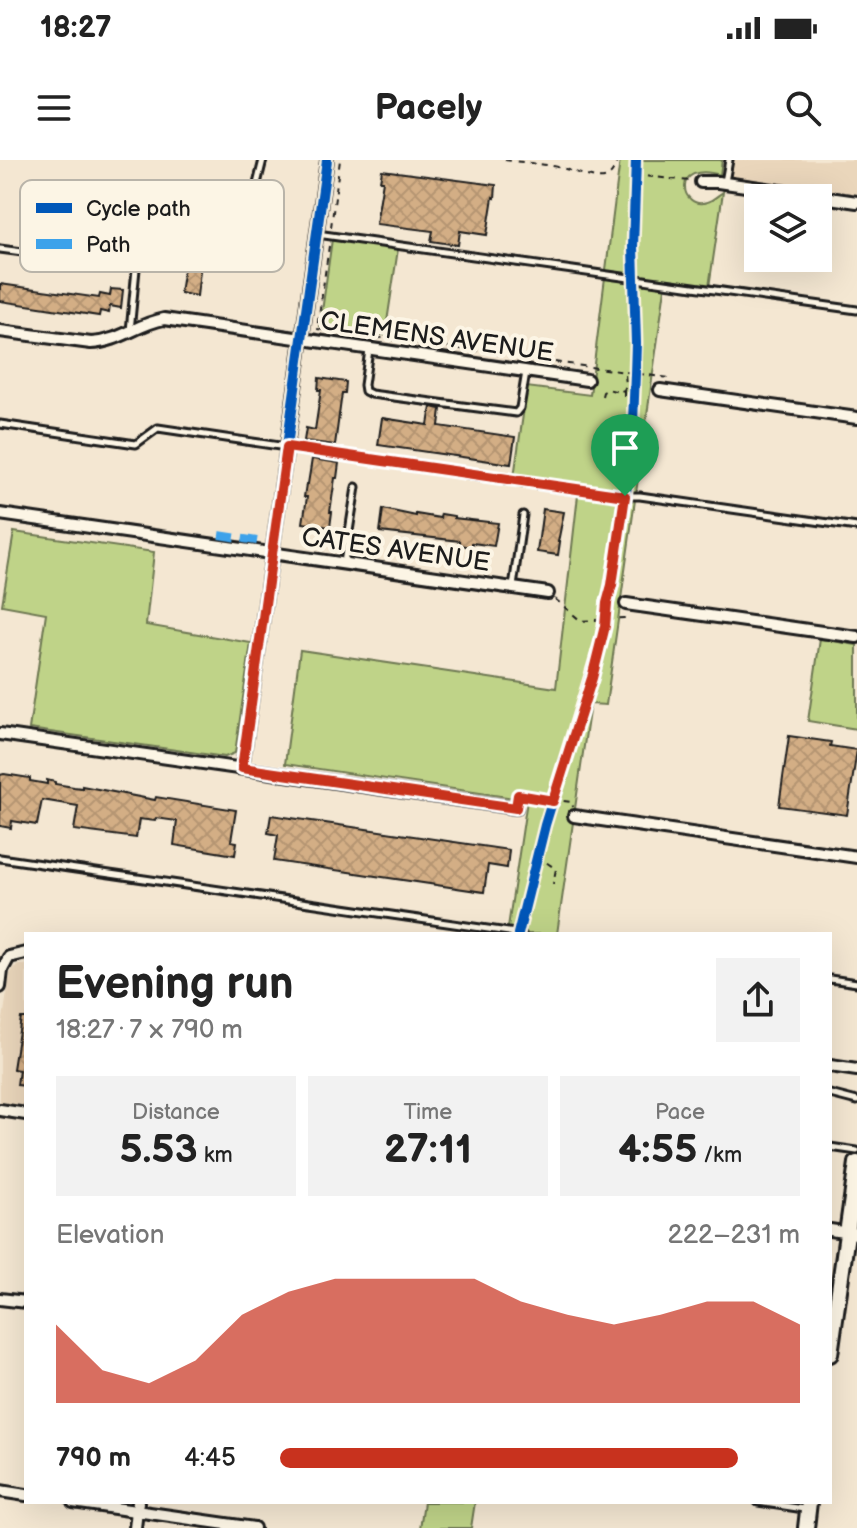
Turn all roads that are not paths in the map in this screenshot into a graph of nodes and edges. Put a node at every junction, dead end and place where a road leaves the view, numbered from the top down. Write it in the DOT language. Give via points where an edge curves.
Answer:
graph roads {
  1 [pos="263,160"];
  2 [pos="327,160"];
  3 [pos="729,160"];
  4 [pos="258,180"];
  5 [pos="701,182"];
  6 [pos="725,183"];
  7 [pos="857,202"];
  8 [pos="316,234"];
  9 [pos="0,249"];
  10 [pos="20,252"];
  11 [pos="136,272"];
  12 [pos="857,310"];
  13 [pos="0,331"];
  14 [pos="130,331"];
  15 [pos="301,339"];
  16 [pos="369,349"];
  17 [pos="526,371"];
  18 [pos="587,380"];
  19 [pos="660,390"];
  20 [pos="857,418"];
  21 [pos="0,424"];
  22 [pos="287,447"];
  23 [pos="356,487"];
  24 [pos="0,514"];
  25 [pos="523,515"];
  26 [pos="857,527"];
  27 [pos="271,554"];
  28 [pos="343,564"];
  29 [pos="512,588"];
  30 [pos="548,593"];
  31 [pos="626,604"];
  32 [pos="857,637"];
  33 [pos="0,734"];
  34 [pos="242,768"];
  35 [pos="516,808"];
  36 [pos="574,816"];
  37 [pos="857,857"];
  38 [pos="0,858"];
  39 [pos="508,932"];
  40 [pos="24,953"];
  41 [pos="832,979"];
  42 [pos="857,983"];
  43 [pos="0,987"];
  44 [pos="832,1066"];
  45 [pos="857,1070"];
  46 [pos="832,1095"];
  47 [pos="857,1101"];
  48 [pos="0,1110"];
  49 [pos="24,1114"];
  50 [pos="832,1147"];
  51 [pos="857,1151"];
  52 [pos="857,1163"];
  53 [pos="832,1230"];
  54 [pos="852,1234"];
  55 [pos="0,1299"];
  56 [pos="24,1302"];
  57 [pos="832,1320"];
  58 [pos="0,1491"];
  59 [pos="24,1495"];
  60 [pos="99,1504"];
  61 [pos="784,1504"];
  62 [pos="809,1506"];
  63 [pos="138,1507"];
  64 [pos="135,1528"];
  65 [pos="254,1528"];
  66 [pos="806,1528"];
  1 -- 4 [label="lane"];
  2 -- 8 [label="street"];
  3 -- 6 [label="lane"];
  5 -- 6 [label="street"];
  6 -- 7 [label="street"];
  8 -- 12 [label="lane"];
  8 -- 15 [label="street"];
  9 -- 10 [label="lane"];
  11 -- 14 [label="lane"];
  13 -- 14 [label="street, CLEMENS AVENUE" via="91,343"];
  14 -- 15 [label="street, CLEMENS AVENUE" via="164,319"];
  15 -- 16 [label="street, CLEMENS AVENUE"];
  15 -- 22 [label="street"];
  16 -- 17 [label="street, CLEMENS AVENUE"];
  16 -- 17 [label="lane" via="364,389 384,396 516,413"];
  17 -- 18 [label="street, CLEMENS AVENUE"];
  19 -- 20 [label="street"];
  21 -- 22 [label="lane" via="136,444 158,428"];
  22 -- 26 [label="lane"];
  22 -- 27 [label="street"];
  23 -- 28 [label="lane"];
  24 -- 27 [label="street, CATES AVENUE"];
  25 -- 29 [label="lane"];
  27 -- 28 [label="street, CATES AVENUE"];
  27 -- 34 [label="street"];
  28 -- 29 [label="street, CATES AVENUE"];
  29 -- 30 [label="street, CATES AVENUE"];
  31 -- 32 [label="street"];
  33 -- 34 [label="street"];
  34 -- 35 [label="street"];
  36 -- 37 [label="street"];
  38 -- 39 [label="lane"];
  40 -- 43 [label="street" via="9,957"];
  41 -- 42 [label="lane"];
  44 -- 45 [label="street"];
  46 -- 47 [label="lane"];
  48 -- 49 [label="street"];
  50 -- 51 [label="lane"];
  52 -- 54 [label="main road"];
  53 -- 54 [label="street"];
  54 -- 57 [label="main road"];
  55 -- 56 [label="street"];
  58 -- 59 [label="street"];
  60 -- 63 [label="street"];
  61 -- 62 [label="lane"];
  62 -- 66 [label="main road"];
  63 -- 64 [label="street"];
  63 -- 65 [label="street"];
}
